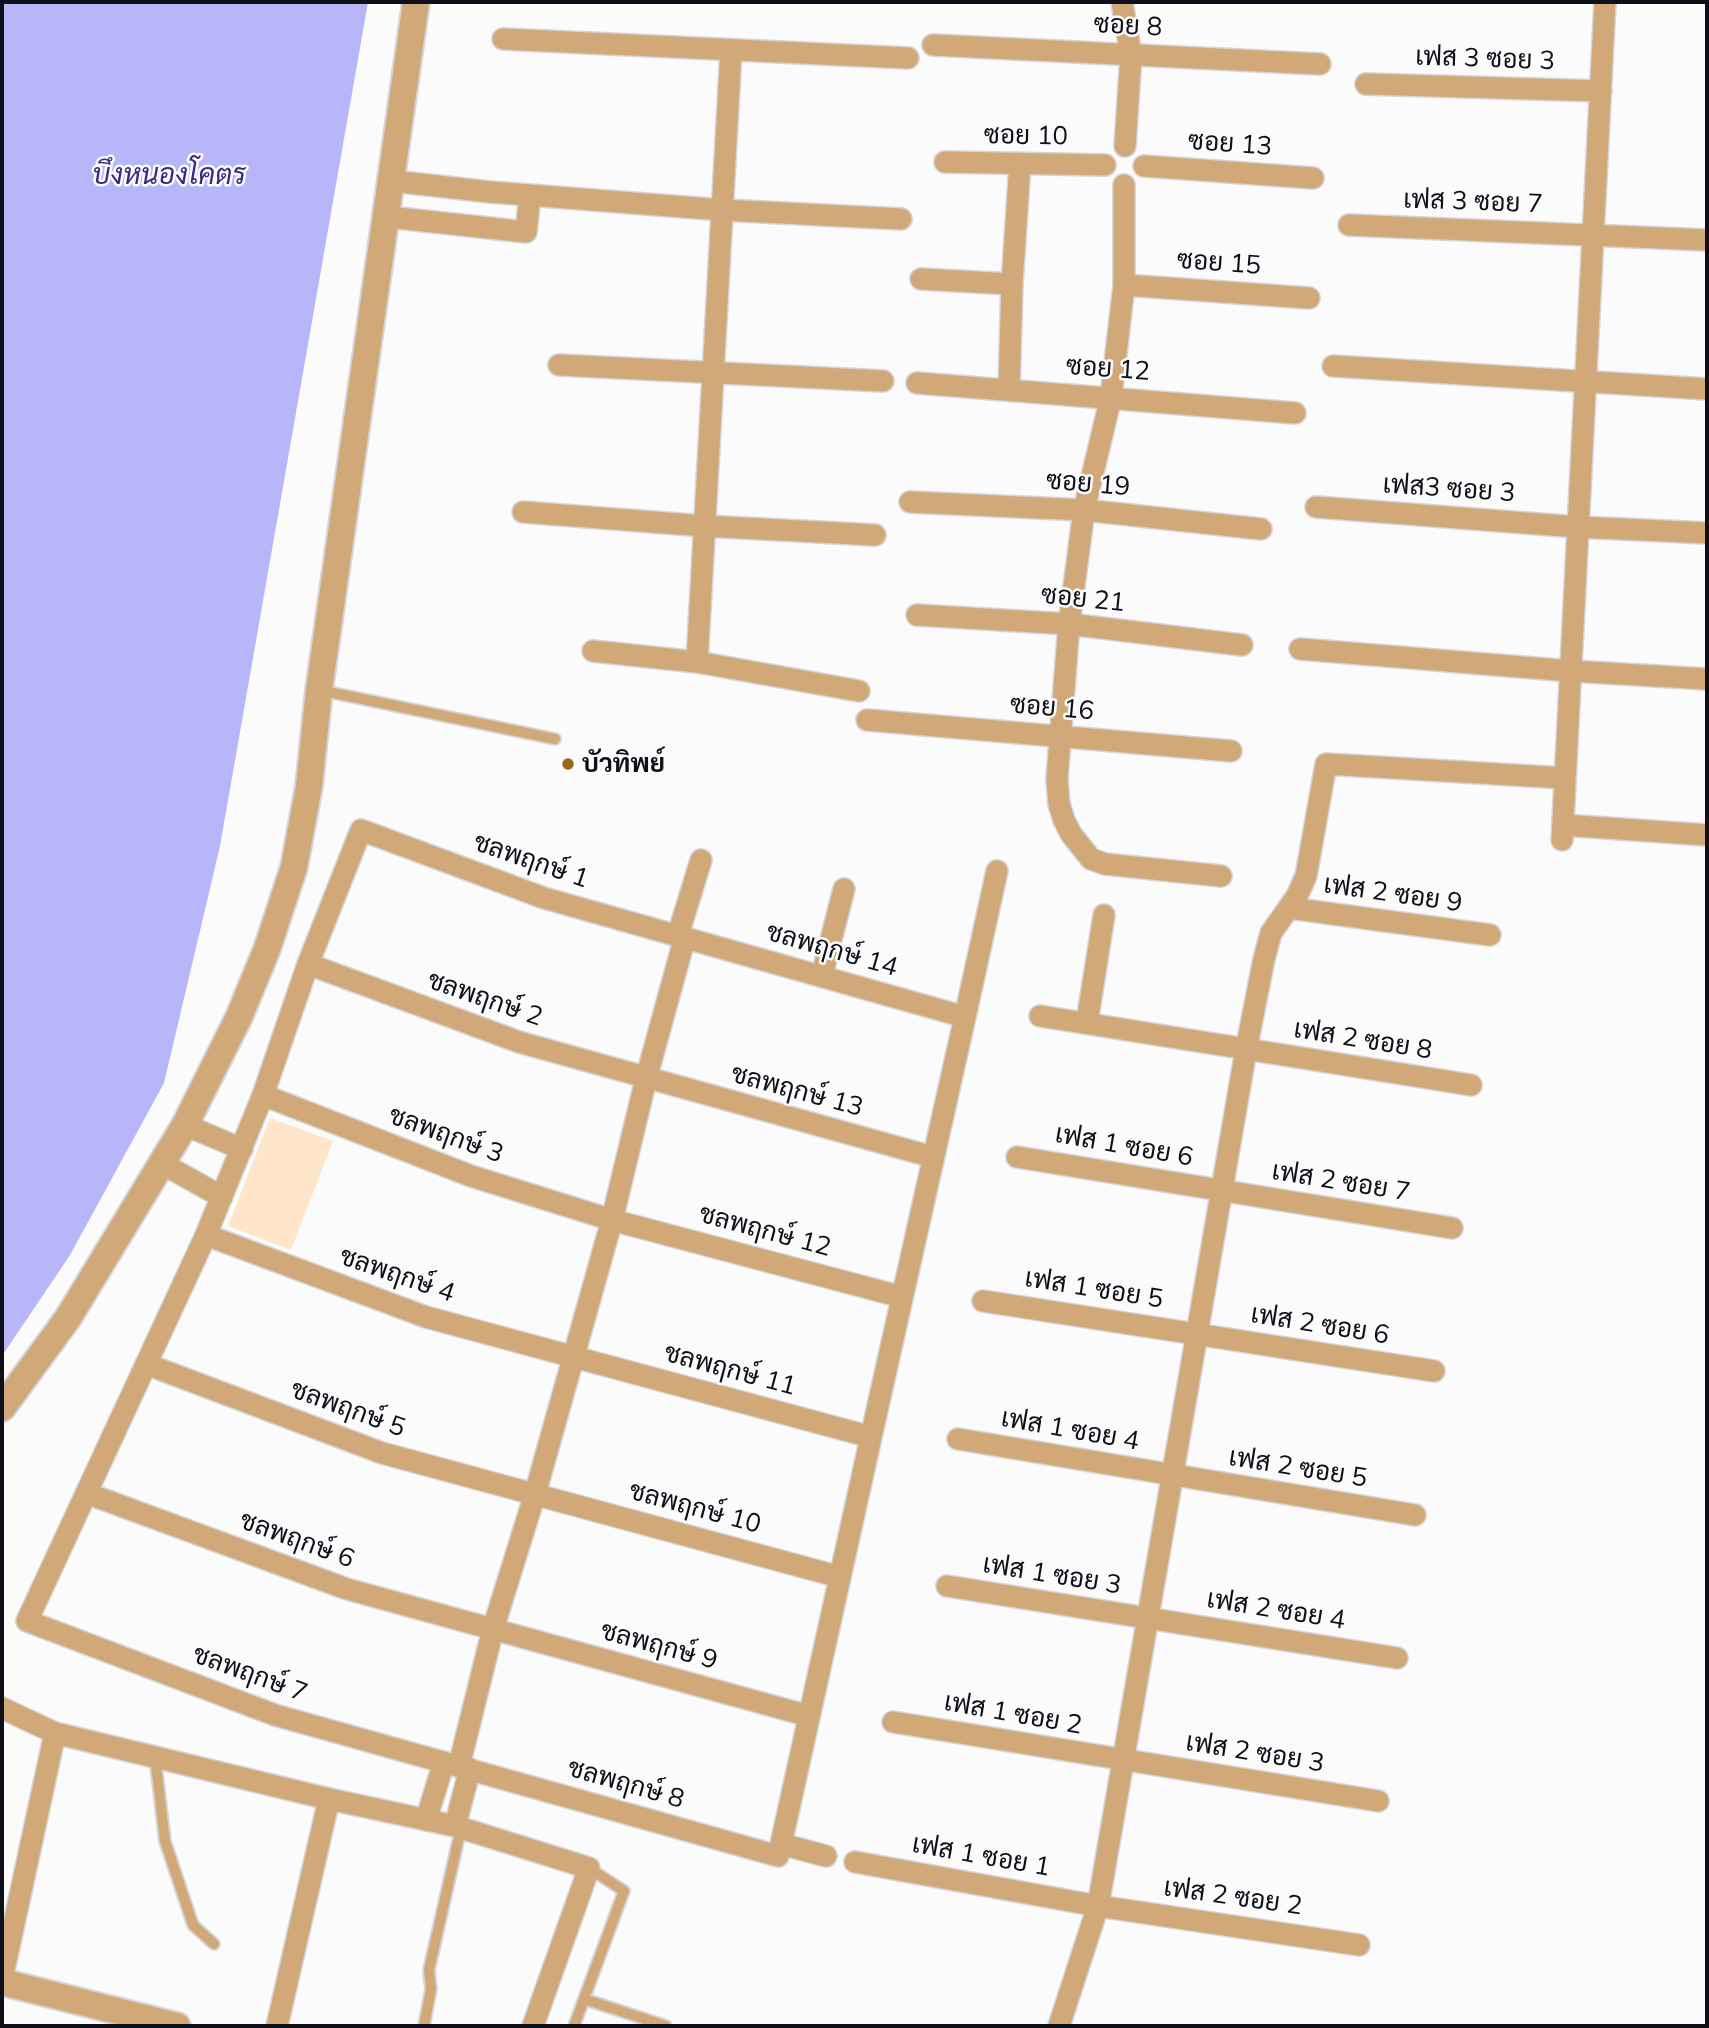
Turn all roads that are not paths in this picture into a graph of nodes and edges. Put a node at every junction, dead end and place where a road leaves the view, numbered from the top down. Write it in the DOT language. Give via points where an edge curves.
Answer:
graph roads {
  1 [pos="416,2"];
  2 [pos="1122,2"];
  3 [pos="1605,2"];
  4 [pos="503,39"];
  5 [pos="933,45"];
  6 [pos="731,51"];
  7 [pos="1131,55"];
  8 [pos="908,58"];
  9 [pos="1320,64"];
  10 [pos="1366,83"];
  11 [pos="1601,91"];
  12 [pos="1125,146"];
  13 [pos="945,162"];
  14 [pos="1020,164"];
  15 [pos="1105,165"];
  16 [pos="1144,166"];
  17 [pos="1313,178"];
  18 [pos="393,181"];
  19 [pos="1124,185"];
  20 [pos="530,195"];
  21 [pos="723,210"];
  22 [pos="388,217"];
  23 [pos="901,219"];
  24 [pos="1349,225"];
  25 [pos="1593,234"];
  26 [pos="1707,240"];
  27 [pos="921,279"];
  28 [pos="1012,284"];
  29 [pos="1124,285"];
  30 [pos="1309,298"];
  31 [pos="559,365"];
  32 [pos="1333,366"];
  33 [pos="714,372"];
  34 [pos="883,381"];
  35 [pos="1586,382"];
  36 [pos="917,383"];
  37 [pos="1707,389"];
  38 [pos="1009,390"];
  39 [pos="1111,397"];
  40 [pos="1295,413"];
  41 [pos="910,502"];
  42 [pos="1316,507"];
  43 [pos="1084,510"];
  44 [pos="523,512"];
  45 [pos="705,526"];
  46 [pos="1578,527"];
  47 [pos="1261,529"];
  48 [pos="1707,533"];
  49 [pos="875,535"];
  50 [pos="917,615"];
  51 [pos="1069,624"];
  52 [pos="1242,645"];
  53 [pos="1300,649"];
  54 [pos="593,651"];
  55 [pos="697,662"];
  56 [pos="1571,671"];
  57 [pos="1707,679"];
  58 [pos="319,690"];
  59 [pos="859,691"];
  60 [pos="867,720"];
  61 [pos="1060,736"];
  62 [pos="555,739"];
  63 [pos="1231,751"];
  64 [pos="1565,778"];
  65 [pos="1707,835"];
  66 [pos="701,860"];
  67 [pos="997,871"];
  68 [pos="1221,876"];
  69 [pos="844,889"];
  70 [pos="1289,908"];
  71 [pos="1104,915"];
  72 [pos="681,936"];
  73 [pos="1490,936"];
  74 [pos="308,964"];
  75 [pos="822,975"];
  76 [pos="1040,1016"];
  77 [pos="965,1017"];
  78 [pos="1087,1022"];
  79 [pos="1246,1050"];
  80 [pos="646,1079"];
  81 [pos="1471,1085"];
  82 [pos="263,1095"];
  83 [pos="185,1125"];
  84 [pos="242,1149"];
  85 [pos="933,1157"];
  86 [pos="1017,1157"];
  87 [pos="163,1164"];
  88 [pos="1222,1191"];
  89 [pos="222,1197"];
  90 [pos="612,1220"];
  91 [pos="1452,1228"];
  92 [pos="206,1235"];
  93 [pos="902,1297"];
  94 [pos="983,1301"];
  95 [pos="1197,1334"];
  96 [pos="574,1357"];
  97 [pos="146,1364"];
  98 [pos="1434,1371"];
  99 [pos="2,1408"];
  100 [pos="871,1437"];
  101 [pos="958,1439"];
  102 [pos="1172,1476"];
  103 [pos="86,1493"];
  104 [pos="535,1494"];
  105 [pos="1415,1515"];
  106 [pos="840,1577"];
  107 [pos="947,1586"];
  108 [pos="1147,1618"];
  109 [pos="494,1629"];
  110 [pos="1397,1658"];
  111 [pos="2,1708"];
  112 [pos="809,1716"];
  113 [pos="894,1722"];
  114 [pos="55,1733"];
  115 [pos="155,1758"];
  116 [pos="1123,1761"];
  117 [pos="458,1766"];
  118 [pos="329,1799"];
  119 [pos="1378,1801"];
  120 [pos="426,1820"];
  121 [pos="458,1827"];
  122 [pos="779,1850"];
  123 [pos="826,1856"];
  124 [pos="855,1862"];
  125 [pos="589,1868"];
  126 [pos="1098,1906"];
  127 [pos="214,1944"];
  128 [pos="1359,1945"];
  129 [pos="2,1980"];
  130 [pos="584,1999"];
  131 [pos="177,2026"];
  132 [pos="277,2026"];
  133 [pos="425,2026"];
  134 [pos="533,2026"];
  135 [pos="574,2026"];
  136 [pos="666,2026"];
  137 [pos="1059,2026"];
  1 -- 18 [label="street"];
  2 -- 7 [label="street"];
  3 -- 11 [label="street"];
  4 -- 6 [label="street"];
  5 -- 7 [label="street, ซอย 8"];
  6 -- 8 [label="street"];
  6 -- 21 [label="street"];
  7 -- 9 [label="street, ซอย 8"];
  7 -- 12 [label="street"];
  10 -- 11 [label="street, เฟส 3 ซอย 3"];
  11 -- 25 [label="street"];
  12 -- 15 [label="street" via="1111,152"];
  12 -- 16 [label="street" via="1138,152"];
  13 -- 14 [label="street, ซอย 10"];
  14 -- 15 [label="street, ซอย 10"];
  14 -- 28 [label="street"];
  15 -- 19 [label="street" via="1111,179"];
  16 -- 17 [label="street, ซอย 13"];
  16 -- 19 [label="street" via="1138,179"];
  18 -- 20 [label="street"];
  18 -- 22 [label="street"];
  19 -- 29 [label="street"];
  20 -- 21 [label="street"];
  20 -- 22 [label="street" via="526,232"];
  21 -- 23 [label="street"];
  21 -- 33 [label="street"];
  22 -- 58 [label="street"];
  24 -- 25 [label="street, เฟส 3 ซอย 7"];
  25 -- 26 [label="street, เฟส 3 ซอย 7"];
  25 -- 35 [label="street"];
  27 -- 28 [label="street"];
  28 -- 38 [label="street"];
  29 -- 30 [label="street, ซอย 15"];
  29 -- 39 [label="street"];
  31 -- 33 [label="street"];
  32 -- 35 [label="street"];
  33 -- 34 [label="street"];
  33 -- 45 [label="street"];
  35 -- 37 [label="street"];
  35 -- 46 [label="street"];
  36 -- 38 [label="street, ซอย 12"];
  38 -- 39 [label="street, ซอย 12"];
  39 -- 40 [label="street, ซอย 12"];
  39 -- 43 [label="street"];
  41 -- 43 [label="street, ซอย 19"];
  42 -- 46 [label="street, เฟส3 ซอย 3"];
  43 -- 47 [label="street, ซอย 19"];
  43 -- 51 [label="street"];
  44 -- 45 [label="street"];
  45 -- 49 [label="street"];
  45 -- 55 [label="street"];
  46 -- 48 [label="street, เฟส3 ซอย 3"];
  46 -- 56 [label="street"];
  50 -- 51 [label="street, ซอย 21"];
  51 -- 52 [label="street, ซอย 21"];
  51 -- 61 [label="street"];
  53 -- 56 [label="street"];
  54 -- 55 [label="street"];
  55 -- 59 [label="street"];
  56 -- 57 [label="street"];
  56 -- 64 [label="street"];
  58 -- 62 [label="lane"];
  58 -- 83 [label="street" via="309,786 294,867 243,1006"];
  60 -- 61 [label="street, ซอย 16"];
  61 -- 63 [label="street, ซอย 16"];
  61 -- 68 [label="street" via="1057,779 1062,812 1071,835 1091,859"];
  64 -- 65 [label="street" via="1562,832"];
  64 -- 70 [label="street" via="1326,764 1310,859"];
  66 -- 72 [label="street"];
  67 -- 77 [label="street"];
  69 -- 75 [label="street"];
  70 -- 73 [label="street, เฟส 2 ซอย 9"];
  70 -- 79 [label="street" via="1268,940"];
  71 -- 78 [label="street"];
  72 -- 74 [label="street, ชลพฤกษ์ 1" via="544,898 361,830"];
  72 -- 75 [label="street, ชลพฤกษ์ 14"];
  72 -- 80 [label="street"];
  74 -- 80 [label="street, ชลพฤกษ์ 2" via="519,1042"];
  74 -- 82 [label="street"];
  75 -- 77 [label="street, ชลพฤกษ์ 14"];
  76 -- 78 [label="street, เฟส 2 ซอย 8"];
  77 -- 85 [label="street"];
  78 -- 79 [label="street, เฟส 2 ซอย 8"];
  79 -- 81 [label="street, เฟส 2 ซอย 8"];
  79 -- 88 [label="street"];
  80 -- 85 [label="street, ชลพฤกษ์ 13"];
  80 -- 90 [label="street"];
  82 -- 84 [label="street"];
  82 -- 90 [label="street, ชลพฤกษ์ 3" via="471,1176"];
  83 -- 84 [label="street"];
  83 -- 87 [label="street"];
  84 -- 89 [label="street"];
  85 -- 93 [label="street"];
  86 -- 88 [label="street, เฟส 1 ซอย 6"];
  87 -- 89 [label="street"];
  87 -- 99 [label="street" via="68,1318"];
  88 -- 91 [label="street, เฟส 2 ซอย 7"];
  88 -- 95 [label="street"];
  89 -- 92 [label="street"];
  90 -- 93 [label="street, ชลพฤกษ์ 12"];
  90 -- 96 [label="street"];
  92 -- 96 [label="street, ชลพฤกษ์ 4" via="426,1317"];
  92 -- 97 [label="street"];
  93 -- 100 [label="street"];
  94 -- 95 [label="street, เฟส 1 ซอย 5"];
  95 -- 98 [label="street, เฟส 2 ซอย 6"];
  95 -- 102 [label="street"];
  96 -- 100 [label="street, ชลพฤกษ์ 11"];
  96 -- 104 [label="street"];
  97 -- 103 [label="street"];
  97 -- 104 [label="street, ชลพฤกษ์ 5" via="382,1453"];
  100 -- 106 [label="street"];
  101 -- 102 [label="street, เฟส 1 ซอย 4"];
  102 -- 105 [label="street, เฟส 2 ซอย 5"];
  102 -- 108 [label="street"];
  103 -- 109 [label="street, ชลพฤกษ์ 6" via="347,1589"];
  103 -- 117 [label="street, ชลพฤกษ์ 7" via="27,1621 275,1715"];
  104 -- 106 [label="street, ชลพฤกษ์ 10"];
  104 -- 109 [label="street"];
  106 -- 112 [label="street"];
  107 -- 108 [label="street, เฟส 1 ซอย 3"];
  108 -- 110 [label="street, เฟส 2 ซอย 4"];
  108 -- 116 [label="street"];
  109 -- 112 [label="street, ชลพฤกษ์ 9"];
  109 -- 117 [label="street"];
  111 -- 114 [label="street"];
  112 -- 122 [label="street"];
  113 -- 116 [label="street, เฟส 1 ซอย 2"];
  114 -- 115 [label="street"];
  114 -- 129 [label="street"];
  115 -- 118 [label="street"];
  115 -- 127 [label="lane" via="164,1842 193,1925"];
  116 -- 119 [label="street, เฟส 2 ซอย 3"];
  116 -- 126 [label="street"];
  117 -- 120 [label="street"];
  117 -- 121 [label="street"];
  117 -- 122 [label="street, ชลพฤกษ์ 8"];
  118 -- 120 [label="street"];
  118 -- 132 [label="street"];
  120 -- 121 [label="street"];
  121 -- 125 [label="street"];
  121 -- 133 [label="lane" via="429,1970"];
  122 -- 123 [label="street, ชลพฤกษ์ 8"];
  124 -- 126 [label="street, เฟส 1 ซอย 1"];
  125 -- 130 [label="lane" via="624,1891"];
  125 -- 134 [label="street"];
  126 -- 128 [label="street, เฟส 2 ซอย 2"];
  126 -- 137 [label="street"];
  129 -- 131 [label="street"];
  130 -- 135 [label="lane"];
  130 -- 136 [label="lane"];
}
